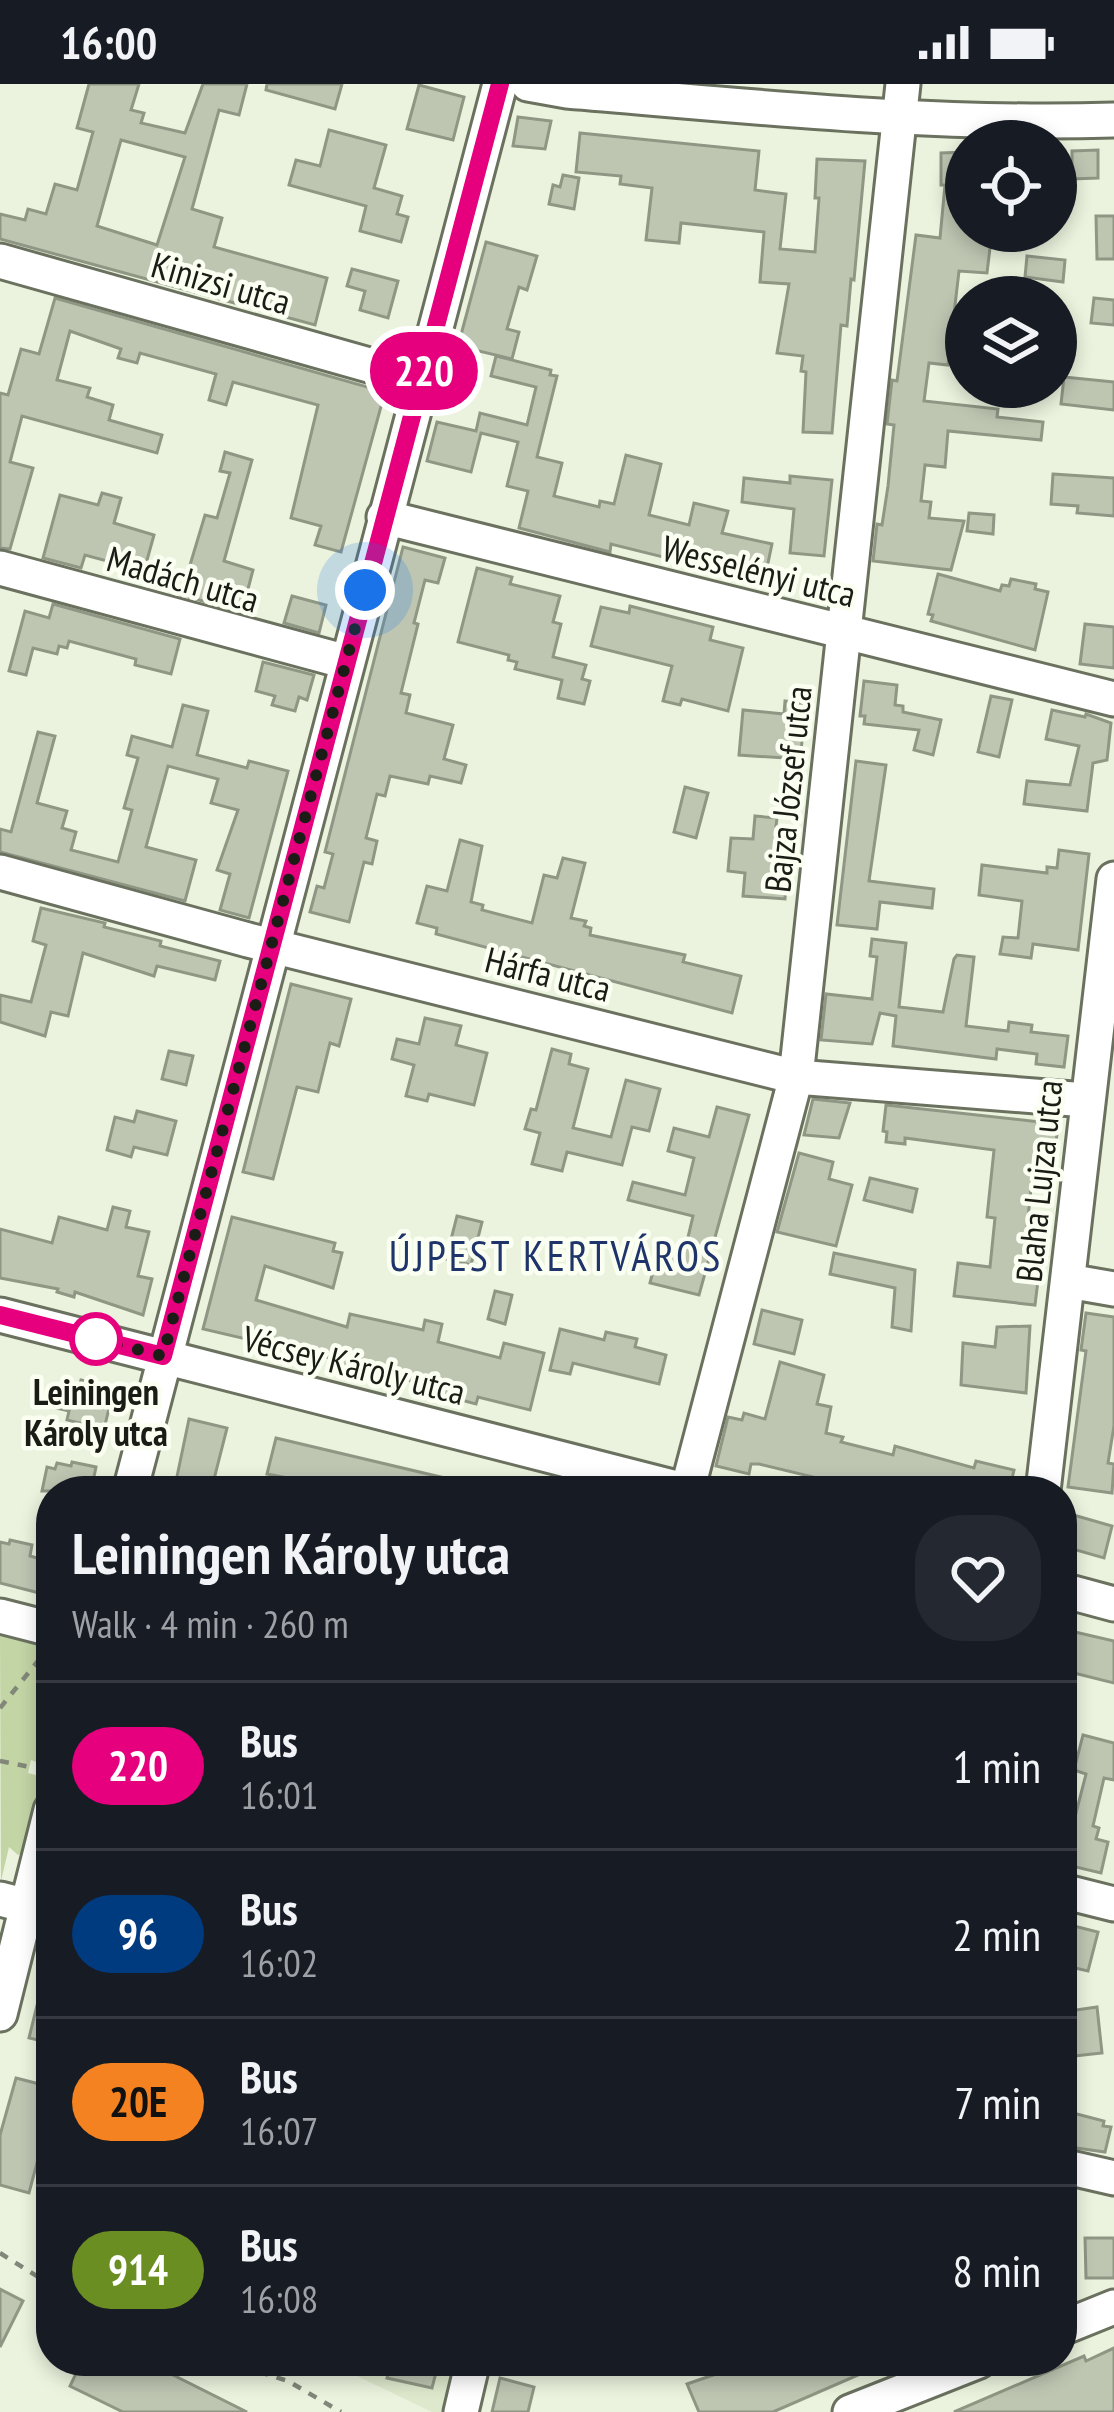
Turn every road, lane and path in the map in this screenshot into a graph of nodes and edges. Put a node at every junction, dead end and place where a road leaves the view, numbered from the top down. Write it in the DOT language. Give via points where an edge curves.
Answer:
graph roads {
  1 [pos="500,84"];
  2 [pos="528,84"];
  3 [pos="901,100"];
  4 [pos="1114,120"];
  5 [pos="0,261"];
  6 [pos="422,380"];
  7 [pos="385,518"];
  8 [pos="0,568"];
  9 [pos="844,632"];
  10 [pos="346,662"];
  11 [pos="1114,699"];
  12 [pos="0,872"];
  13 [pos="1114,879"];
  14 [pos="274,944"];
  15 [pos="796,1077"];
  16 [pos="1086,1100"];
  17 [pos="1067,1281"];
  18 [pos="1114,1289"];
  19 [pos="0,1315"];
  20 [pos="163,1356"];
  21 [pos="134,1476"];
  22 [pos="630,1476"];
  23 [pos="692,1476"];
  24 [pos="1045,1476"];
  25 [pos="1077,1594"];
  26 [pos="1114,1604"];
  27 [pos="0,1616"];
  28 [pos="36,1625"];
  29 [pos="36,1664"];
  30 [pos="0,1708"];
  31 [pos="0,1761"];
  32 [pos="35,1768"];
  33 [pos="36,1868"];
  34 [pos="1077,1895"];
  35 [pos="1114,1904"];
  36 [pos="26,1906"];
  37 [pos="0,2014"];
  38 [pos="1077,2169"];
  39 [pos="1114,2178"];
  40 [pos="0,2253"];
  41 [pos="36,2276"];
  42 [pos="1114,2307"];
  43 [pos="1077,2322"];
  44 [pos="272,2376"];
  45 [pos="469,2376"];
  46 [pos="941,2376"];
  47 [pos="341,2412"];
  48 [pos="461,2412"];
  49 [pos="850,2412"];
  1 -- 6 [label="street"];
  2 -- 3 [label="street"];
  3 -- 4 [label="street" via="1022,123"];
  3 -- 9 [label="street, Bajza József utca"];
  5 -- 6 [label="street, Kinizsi utca"];
  6 -- 7 [label="street"];
  7 -- 9 [label="street, Wesselényi utca"];
  7 -- 10 [label="street"];
  8 -- 10 [label="street, Madách utca"];
  9 -- 11 [label="street, Wesselényi utca"];
  9 -- 15 [label="street, Bajza József utca"];
  10 -- 14 [label="street"];
  12 -- 14 [label="street, Hárfa utca"];
  13 -- 16 [label="street, Blaha Lujza utca"];
  14 -- 15 [label="street, Hárfa utca"];
  14 -- 20 [label="street"];
  15 -- 16 [label="street, Hárfa utca"];
  15 -- 23 [label="street, Bajza József utca"];
  16 -- 17 [label="street, Blaha Lujza utca"];
  17 -- 18 [label="street"];
  17 -- 24 [label="street, Blaha Lujza utca"];
  19 -- 20 [label="street, Vécsey Károly utca"];
  20 -- 21 [label="street"];
  20 -- 22 [label="street, Vécsey Károly utca"];
  25 -- 26 [label="street"];
  27 -- 28 [label="street"];
  29 -- 30 [label="path"];
  31 -- 32 [label="path"];
  33 -- 36 [label="street"];
  34 -- 35 [label="street"];
  36 -- 37 [label="street"];
  38 -- 39 [label="street"];
  40 -- 41 [label="path"];
  42 -- 43 [label="street"];
  44 -- 47 [label="path"];
  45 -- 48 [label="street"];
  46 -- 49 [label="street"];
}
